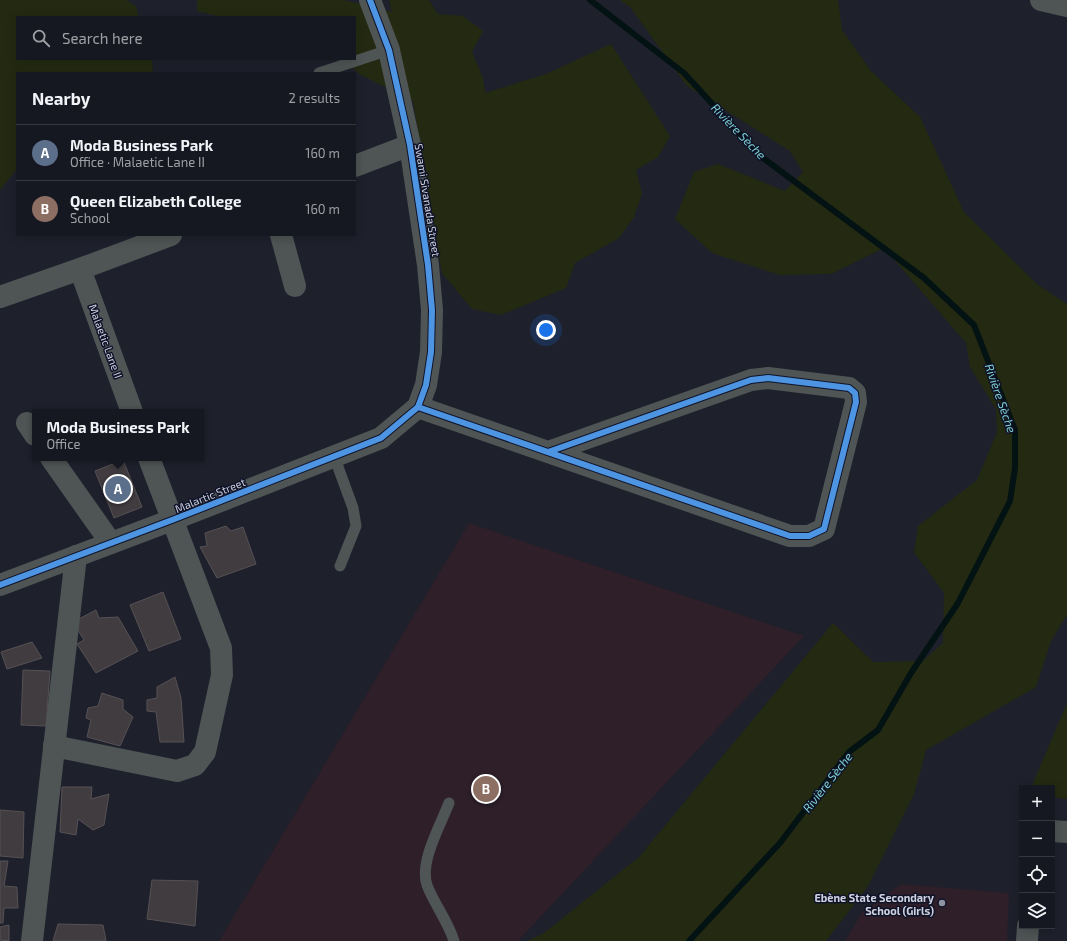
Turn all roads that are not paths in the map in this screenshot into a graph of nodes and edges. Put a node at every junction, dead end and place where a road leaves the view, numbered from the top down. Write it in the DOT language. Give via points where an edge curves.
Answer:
graph roads {
  1 [pos="370,0"];
  2 [pos="1041,0"];
  3 [pos="1067,6"];
  4 [pos="389,50"];
  5 [pos="322,72"];
  6 [pos="410,145"];
  7 [pos="356,166"];
  8 [pos="168,236"];
  9 [pos="281,236"];
  10 [pos="80,269"];
  11 [pos="295,286"];
  12 [pos="0,297"];
  13 [pos="418,407"];
  14 [pos="131,409"];
  15 [pos="548,452"];
  16 [pos="334,456"];
  17 [pos="53,461"];
  18 [pos="150,461"];
  19 [pos="172,520"];
  20 [pos="111,543"];
  21 [pos="76,556"];
  22 [pos="340,566"];
  23 [pos="0,585"];
  24 [pos="54,746"];
  25 [pos="449,803"];
  26 [pos="1055,831"];
  27 [pos="1067,832"];
  28 [pos="1028,929"];
  29 [pos="32,941"];
  30 [pos="454,941"];
  31 [pos="1027,941"];
  1 -- 4 [label="street, Swami Sivanada Street"];
  2 -- 3 [label="street"];
  4 -- 5 [label="lane"];
  4 -- 6 [label="street, Swami Sivanada Street"];
  6 -- 7 [label="street"];
  6 -- 13 [label="street, Swami Sivanada Street" via="432,310 431,352 426,385"];
  8 -- 10 [label="street"];
  9 -- 11 [label="street"];
  10 -- 12 [label="street"];
  10 -- 14 [label="street, Malaetic Lane II"];
  13 -- 15 [label="street"];
  13 -- 16 [label="street, Malartic Street" via="381,438"];
  15 -- 15 [label="street" via="790,536 809,536 824,529 856,402 855,393 849,388 768,378 751,380"];
  16 -- 19 [label="street, Malartic Street"];
  16 -- 22 [label="lane" via="353,508 356,526"];
  17 -- 20 [label="street"];
  18 -- 19 [label="street"];
  19 -- 20 [label="street, Malartic Street"];
  19 -- 24 [label="street" via="221,648 222,675 205,752 195,765 177,771"];
  20 -- 21 [label="street, Malartic Street"];
  21 -- 23 [label="street, Malartic Street"];
  21 -- 24 [label="street"];
  24 -- 29 [label="street"];
  25 -- 30 [label="lane" via="430,849 426,871 427,884"];
  26 -- 27 [label="street"];
  28 -- 31 [label="street"];
}
